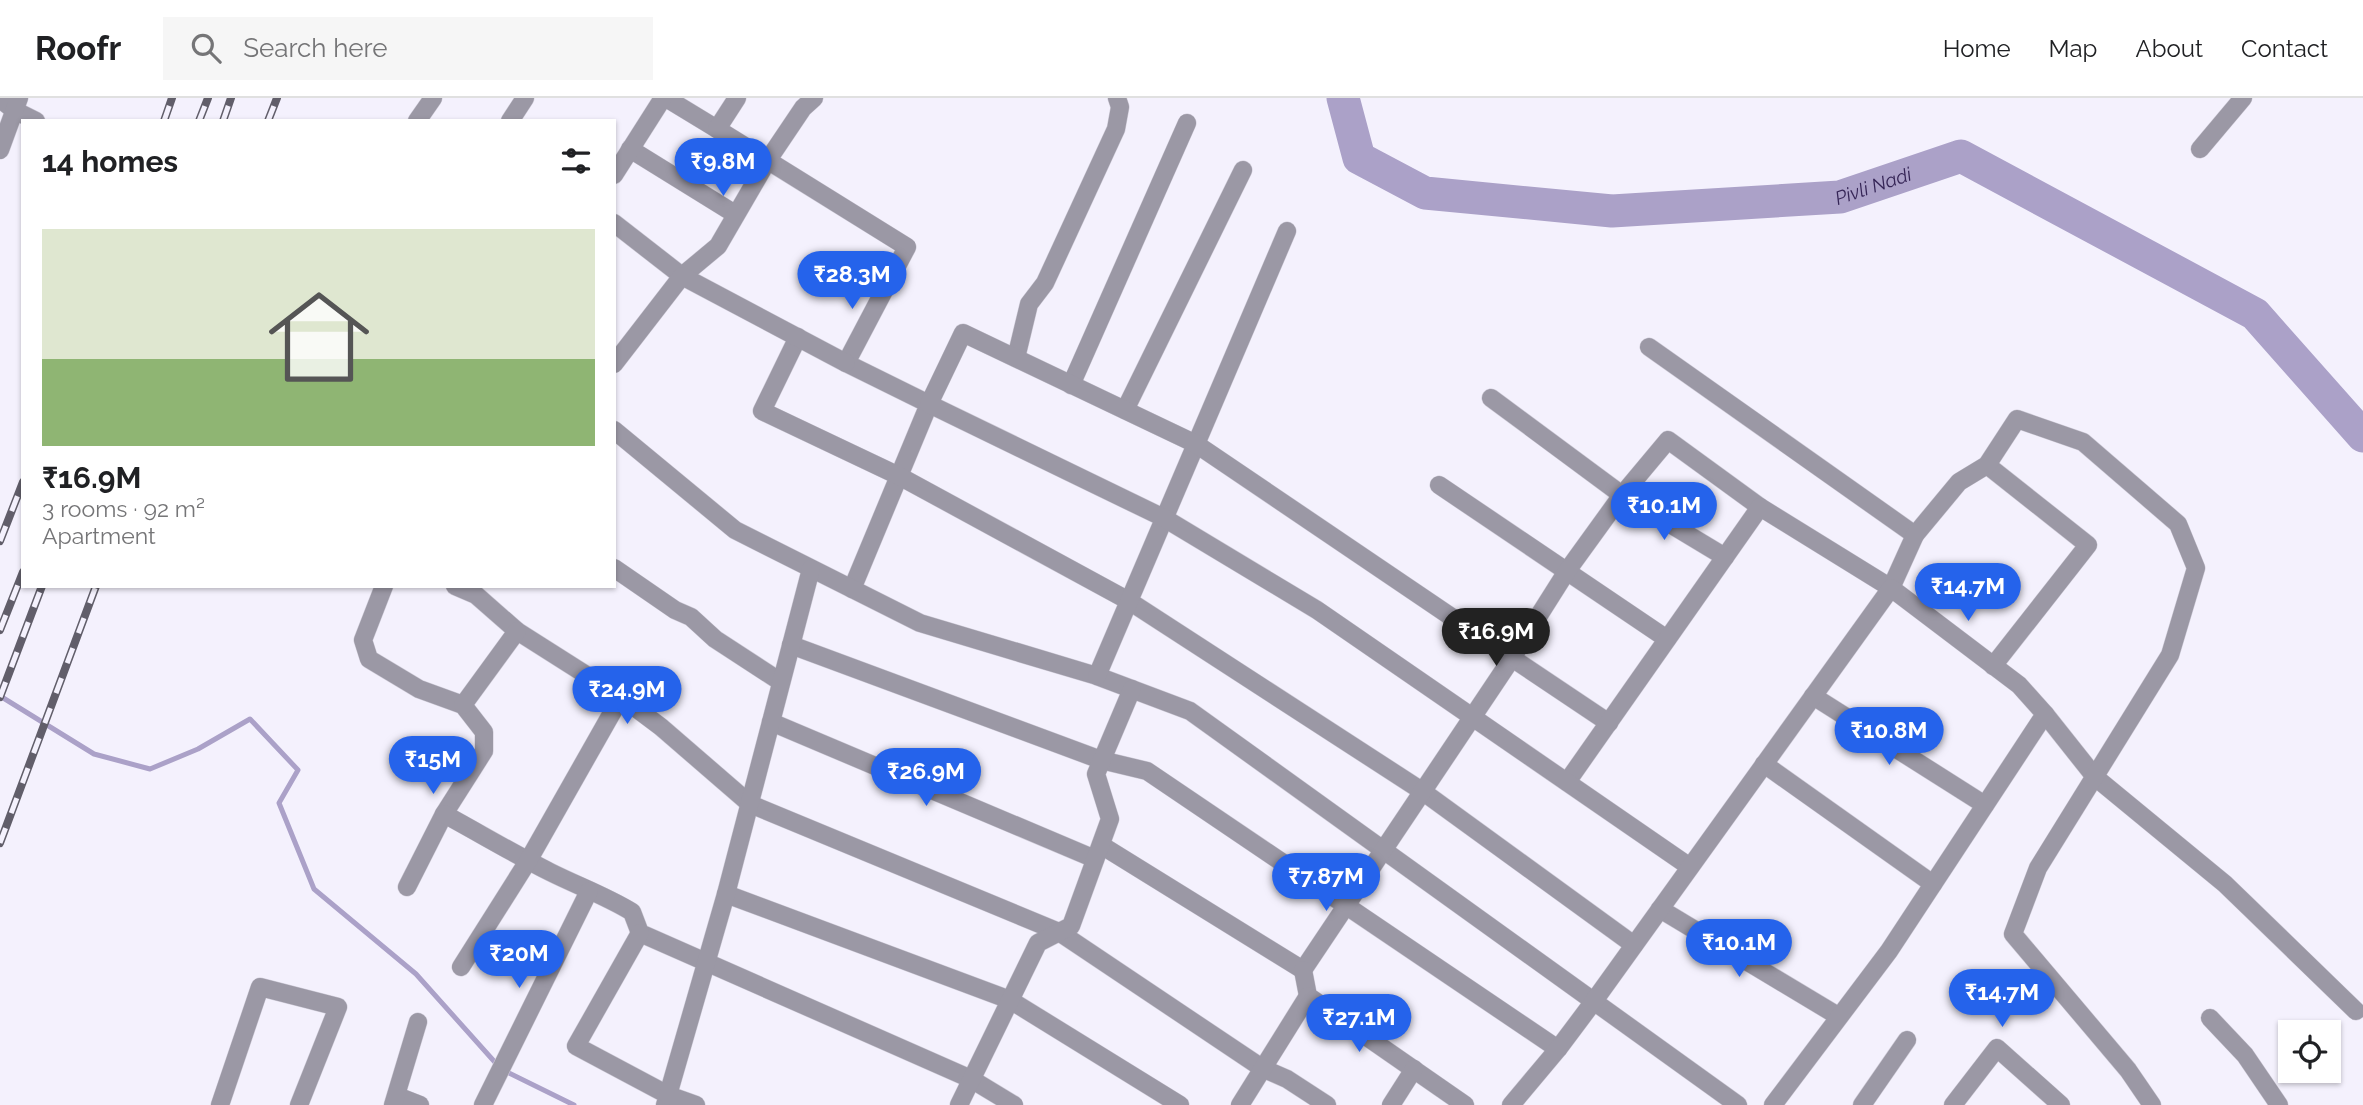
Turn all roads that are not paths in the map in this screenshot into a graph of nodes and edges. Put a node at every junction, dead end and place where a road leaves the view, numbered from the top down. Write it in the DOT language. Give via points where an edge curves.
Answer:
graph roads {
  1 [pos="433,98"];
  2 [pos="526,98"];
  3 [pos="664,98"];
  4 [pos="737,98"];
  5 [pos="814,98"];
  6 [pos="1116,98"];
  7 [pos="2243,98"];
  8 [pos="11,102"];
  9 [pos="33,119"];
  10 [pos="418,119"];
  11 [pos="511,119"];
  12 [pos="1187,123"];
  13 [pos="717,129"];
  14 [pos="630,149"];
  15 [pos="2200,149"];
  16 [pos="0,150"];
  17 [pos="768,160"];
  18 [pos="1242,170"];
  19 [pos="616,172"];
  20 [pos="736,214"];
  21 [pos="616,225"];
  22 [pos="1287,231"];
  23 [pos="682,276"];
  24 [pos="798,337"];
  25 [pos="1649,346"];
  26 [pos="1016,358"];
  27 [pos="616,361"];
  28 [pos="846,363"];
  29 [pos="1071,385"];
  30 [pos="1491,398"];
  31 [pos="929,404"];
  32 [pos="1125,410"];
  33 [pos="616,432"];
  34 [pos="1196,444"];
  35 [pos="1987,465"];
  36 [pos="899,476"];
  37 [pos="1439,485"];
  38 [pos="1622,495"];
  39 [pos="1760,507"];
  40 [pos="1164,518"];
  41 [pos="1914,535"];
  42 [pos="1725,557"];
  43 [pos="616,569"];
  44 [pos="811,569"];
  45 [pos="1567,571"];
  46 [pos="1891,587"];
  47 [pos="383,588"];
  48 [pos="852,589"];
  49 [pos="478,591"];
  50 [pos="1129,601"];
  51 [pos="517,631"];
  52 [pos="1667,639"];
  53 [pos="791,645"];
  54 [pos="1512,658"];
  55 [pos="1993,666"];
  56 [pos="1097,676"];
  57 [pos="781,682"];
  58 [pos="1132,689"];
  59 [pos="1813,696"];
  60 [pos="621,697"];
  61 [pos="463,705"];
  62 [pos="2045,714"];
  63 [pos="1473,716"];
  64 [pos="771,722"];
  65 [pos="1609,723"];
  66 [pos="1101,760"];
  67 [pos="1764,764"];
  68 [pos="2095,777"];
  69 [pos="1567,782"];
  70 [pos="1422,791"];
  71 [pos="750,804"];
  72 [pos="1985,805"];
  73 [pos="444,814"];
  74 [pos="1383,850"];
  75 [pos="1098,852"];
  76 [pos="528,861"];
  77 [pos="1690,867"];
  78 [pos="1933,884"];
  79 [pos="407,887"];
  80 [pos="589,891"];
  81 [pos="726,894"];
  82 [pos="1346,904"];
  83 [pos="1660,909"];
  84 [pos="1059,932"];
  85 [pos="640,933"];
  86 [pos="1634,945"];
  87 [pos="705,962"];
  88 [pos="461,967"];
  89 [pos="1303,970"];
  90 [pos="1308,996"];
  91 [pos="1010,1000"];
  92 [pos="1594,1001"];
  93 [pos="2356,1011"];
  94 [pos="1838,1016"];
  95 [pos="2210,1018"];
  96 [pos="418,1022"];
  97 [pos="1907,1040"];
  98 [pos="1558,1049"];
  99 [pos="1262,1068"];
  100 [pos="1414,1069"];
  101 [pos="971,1079"];
  102 [pos="666,1100"];
  103 [pos="395,1101"];
  104 [pos="220,1105"];
  105 [pos="299,1105"];
  106 [pos="420,1105"];
  107 [pos="483,1105"];
  108 [pos="696,1105"];
  109 [pos="959,1105"];
  110 [pos="1013,1105"];
  111 [pos="1180,1105"];
  112 [pos="1240,1105"];
  113 [pos="1326,1105"];
  114 [pos="1391,1105"];
  115 [pos="1465,1105"];
  116 [pos="1511,1105"];
  117 [pos="1738,1105"];
  118 [pos="1773,1105"];
  119 [pos="1862,1105"];
  120 [pos="1953,1105"];
  121 [pos="2061,1105"];
  122 [pos="2152,1105"];
  123 [pos="2279,1105"];
  1 -- 10 [label="street"];
  2 -- 11 [label="street"];
  3 -- 13 [label="street"];
  3 -- 14 [label="street"];
  4 -- 13 [label="street"];
  5 -- 17 [label="street"];
  6 -- 26 [label="street" via="1120,107 1116,129 1045,283 1028,304"];
  7 -- 15 [label="street"];
  8 -- 9 [label="street"];
  8 -- 16 [label="street"];
  12 -- 29 [label="street"];
  13 -- 17 [label="street"];
  14 -- 19 [label="street"];
  14 -- 20 [label="street"];
  17 -- 20 [label="street"];
  17 -- 28 [label="street" via="907,247"];
  18 -- 32 [label="street"];
  20 -- 23 [label="street" via="718,246"];
  21 -- 23 [label="street"];
  22 -- 34 [label="street"];
  23 -- 24 [label="street"];
  23 -- 27 [label="street"];
  24 -- 28 [label="street"];
  24 -- 36 [label="street" via="762,411"];
  25 -- 41 [label="street"];
  26 -- 29 [label="street"];
  26 -- 31 [label="street" via="963,333"];
  28 -- 31 [label="street"];
  29 -- 32 [label="street"];
  30 -- 38 [label="street"];
  31 -- 36 [label="street"];
  31 -- 40 [label="street"];
  32 -- 34 [label="street"];
  33 -- 44 [label="street" via="735,530"];
  34 -- 40 [label="street"];
  34 -- 54 [label="street"];
  35 -- 41 [label="street" via="1959,482"];
  35 -- 55 [label="street" via="2088,545"];
  35 -- 68 [label="street" via="2017,419 2082,442 2178,524 2196,568 2171,655"];
  36 -- 48 [label="street"];
  36 -- 50 [label="street"];
  37 -- 45 [label="street"];
  38 -- 39 [label="street" via="1668,440"];
  38 -- 42 [label="street"];
  38 -- 45 [label="street"];
  39 -- 42 [label="street"];
  39 -- 46 [label="street"];
  40 -- 50 [label="street"];
  40 -- 63 [label="street" via="1317,610"];
  41 -- 46 [label="street"];
  42 -- 52 [label="street"];
  43 -- 57 [label="street"];
  44 -- 48 [label="street"];
  44 -- 53 [label="street"];
  45 -- 52 [label="street"];
  45 -- 54 [label="street"];
  46 -- 55 [label="street"];
  46 -- 59 [label="street"];
  47 -- 61 [label="street" via="363,640 369,659 419,689"];
  48 -- 56 [label="street" via="920,623"];
  49 -- 51 [label="street"];
  50 -- 56 [label="street"];
  50 -- 70 [label="street"];
  51 -- 60 [label="street"];
  51 -- 61 [label="street"];
  52 -- 65 [label="street"];
  53 -- 57 [label="street"];
  53 -- 66 [label="street"];
  54 -- 63 [label="street"];
  54 -- 65 [label="street"];
  55 -- 62 [label="street"];
  56 -- 58 [label="street"];
  57 -- 64 [label="street"];
  58 -- 66 [label="street"];
  58 -- 74 [label="street" via="1190,711"];
  59 -- 67 [label="street"];
  59 -- 72 [label="street"];
  60 -- 71 [label="street"];
  60 -- 76 [label="street"];
  61 -- 73 [label="street" via="484,732 484,751"];
  62 -- 68 [label="street"];
  62 -- 72 [label="street"];
  63 -- 69 [label="street"];
  63 -- 70 [label="street"];
  64 -- 71 [label="street"];
  64 -- 75 [label="street"];
  65 -- 69 [label="street"];
  66 -- 75 [label="street" via="1096,774 1110,819"];
  66 -- 82 [label="street" via="1147,771"];
  67 -- 77 [label="street"];
  67 -- 78 [label="street"];
  68 -- 93 [label="street" via="2225,884"];
  68 -- 122 [label="street" via="2038,868 2014,934"];
  69 -- 77 [label="street"];
  70 -- 74 [label="street"];
  70 -- 86 [label="street"];
  71 -- 81 [label="street"];
  71 -- 84 [label="street"];
  72 -- 78 [label="street"];
  73 -- 76 [label="street"];
  73 -- 79 [label="street"];
  74 -- 82 [label="street"];
  74 -- 92 [label="street"];
  75 -- 84 [label="street" via="1071,926"];
  75 -- 89 [label="street"];
  76 -- 80 [label="street"];
  76 -- 88 [label="street"];
  77 -- 83 [label="street"];
  78 -- 94 [label="street"];
  80 -- 85 [label="street" via="632,912"];
  80 -- 107 [label="street"];
  81 -- 87 [label="street"];
  81 -- 91 [label="street"];
  82 -- 89 [label="street"];
  82 -- 98 [label="street"];
  83 -- 86 [label="street"];
  83 -- 94 [label="street"];
  84 -- 91 [label="street" via="1038,943"];
  84 -- 99 [label="street"];
  85 -- 87 [label="street"];
  85 -- 102 [label="street" via="576,1046"];
  86 -- 92 [label="street"];
  87 -- 101 [label="street"];
  87 -- 102 [label="street"];
  89 -- 90 [label="street"];
  90 -- 99 [label="street"];
  90 -- 100 [label="street"];
  91 -- 101 [label="street"];
  91 -- 111 [label="street"];
  92 -- 98 [label="street"];
  92 -- 117 [label="street"];
  94 -- 118 [label="street"];
  95 -- 123 [label="street" via="2245,1055"];
  96 -- 103 [label="street"];
  97 -- 119 [label="street"];
  98 -- 116 [label="street"];
  99 -- 112 [label="street"];
  99 -- 113 [label="street"];
  100 -- 114 [label="street"];
  100 -- 115 [label="street"];
  101 -- 109 [label="street"];
  101 -- 110 [label="street"];
  102 -- 108 [label="street"];
  103 -- 106 [label="street"];
  104 -- 105 [label="street" via="260,987 338,1007"];
  120 -- 121 [label="street" via="1997,1048"];
}
